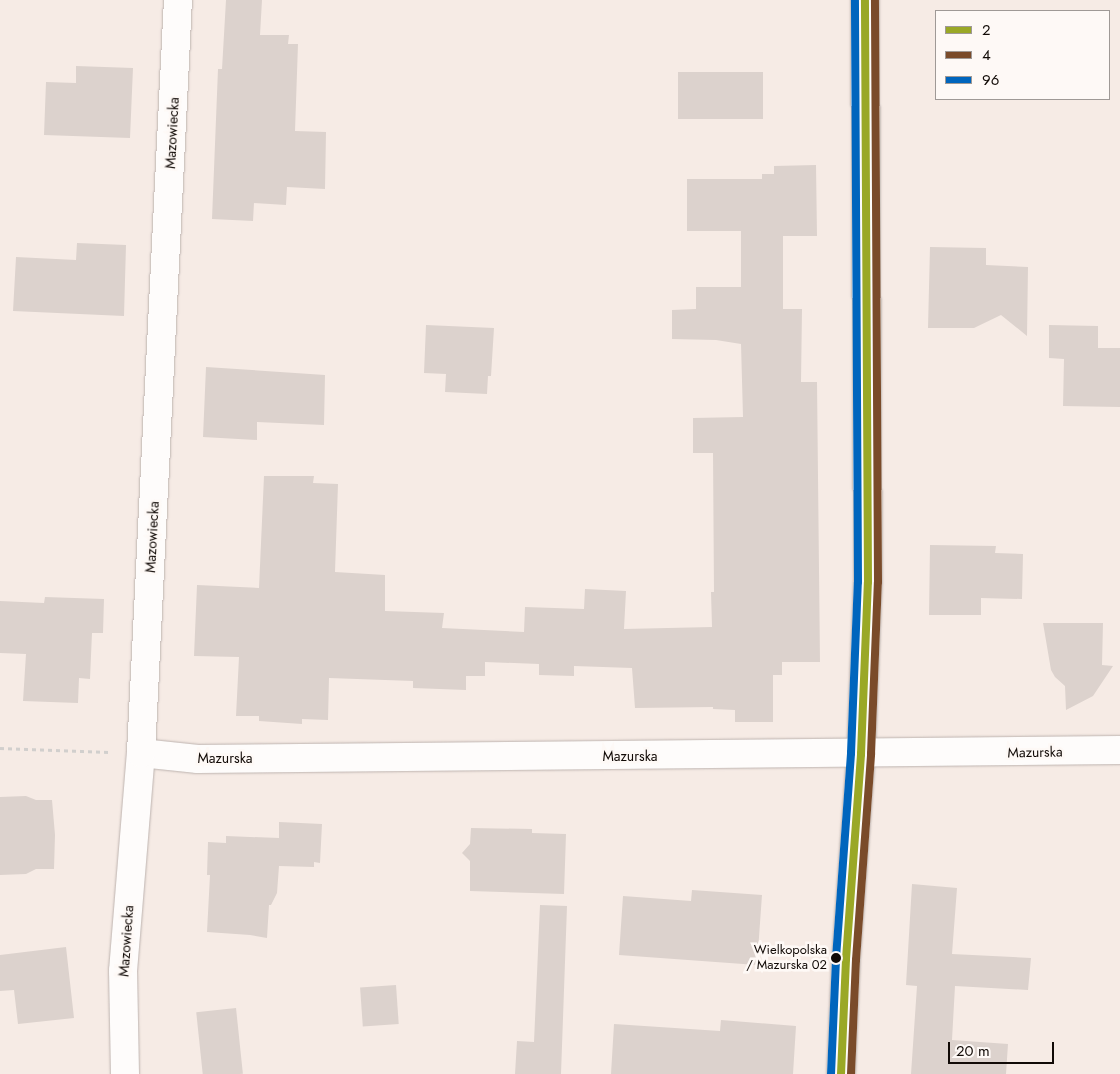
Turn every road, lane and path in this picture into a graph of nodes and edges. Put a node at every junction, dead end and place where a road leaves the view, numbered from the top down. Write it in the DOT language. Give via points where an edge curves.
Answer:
graph roads {
  1 [pos="178,0"];
  2 [pos="865,0"];
  3 [pos="0,748"];
  4 [pos="1120,750"];
  5 [pos="141,753"];
  6 [pos="861,754"];
  7 [pos="125,1074"];
  8 [pos="841,1074"];
  1 -- 5 [label="street, Mazowiecka"];
  2 -- 6 [label="street" via="868,582"];
  3 -- 5 [label="path"];
  4 -- 6 [label="street, Mazurska"];
  5 -- 6 [label="street, Mazurska" via="198,759"];
  5 -- 7 [label="street, Mazowiecka" via="123,971"];
  6 -- 8 [label="street"];
}
